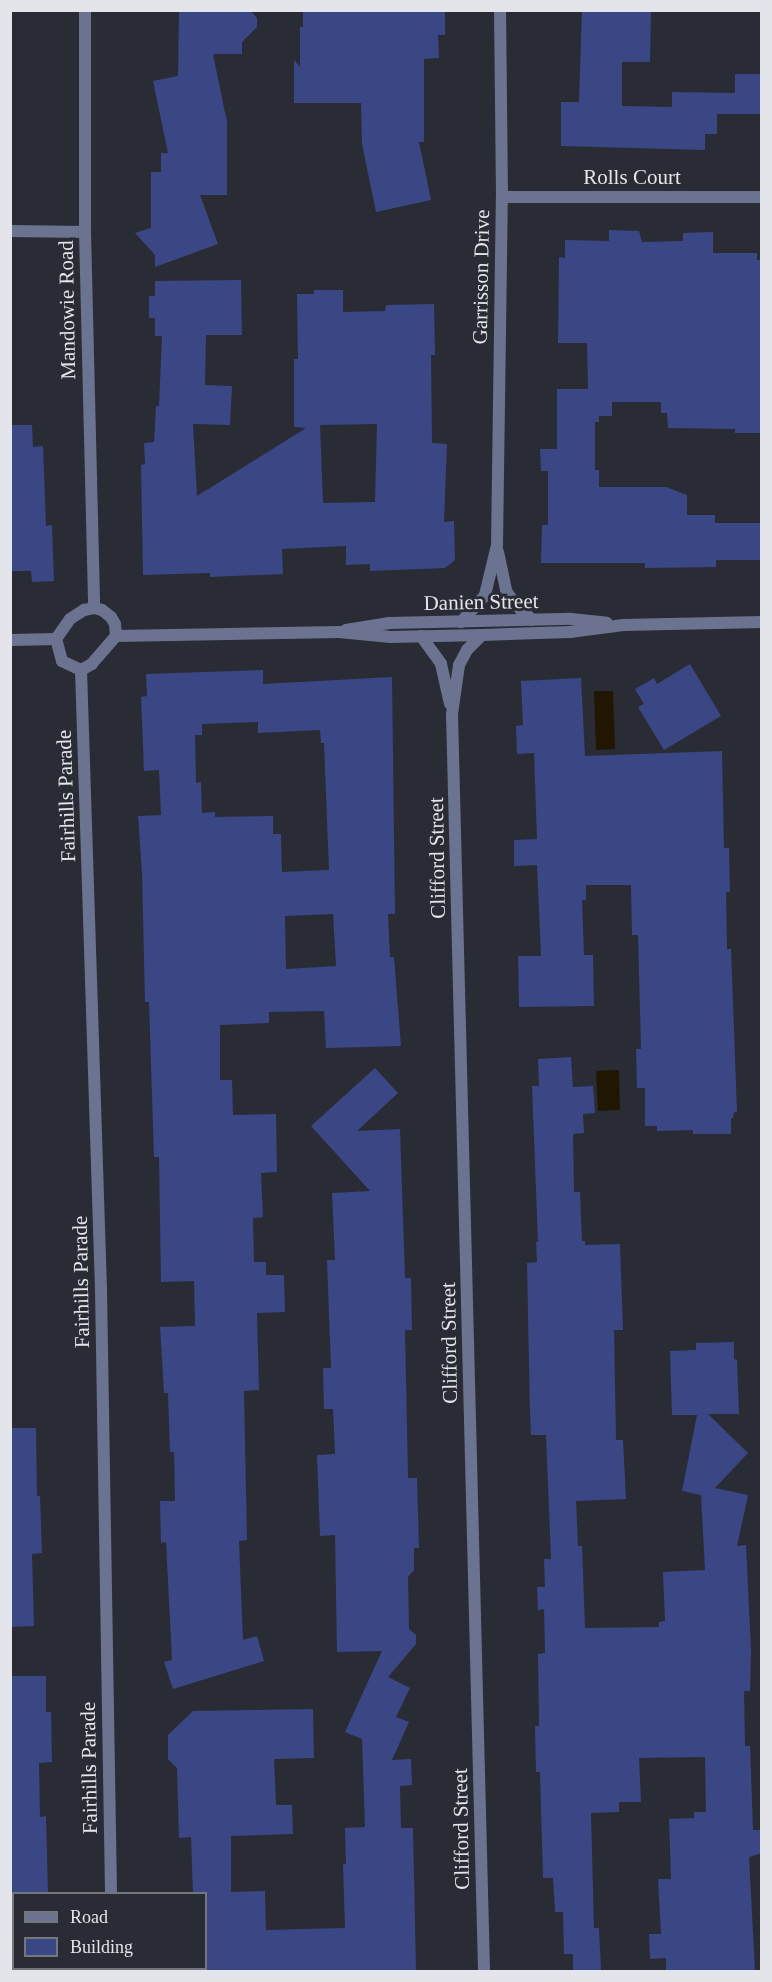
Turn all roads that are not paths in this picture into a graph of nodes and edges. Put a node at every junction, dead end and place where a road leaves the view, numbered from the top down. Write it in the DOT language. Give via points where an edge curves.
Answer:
graph roads {
  1 [pos="85,10"];
  2 [pos="500,10"];
  3 [pos="502,196"];
  4 [pos="762,196"];
  5 [pos="10,231"];
  6 [pos="85,232"];
  7 [pos="497,544"];
  8 [pos="94,608"];
  9 [pos="532,620"];
  10 [pos="461,622"];
  11 [pos="762,622"];
  12 [pos="624,625"];
  13 [pos="339,632"];
  14 [pos="482,635"];
  15 [pos="116,636"];
  16 [pos="421,636"];
  17 [pos="56,639"];
  18 [pos="10,640"];
  19 [pos="81,670"];
  20 [pos="452,714"];
  21 [pos="111,1892"];
  22 [pos="484,1971"];
  1 -- 6 [label="street, Mandowie Road"];
  2 -- 3 [label="street, Garrisson Drive"];
  3 -- 4 [label="street, Rolls Court"];
  3 -- 7 [label="street, Garrisson Drive"];
  5 -- 6 [label="street"];
  6 -- 8 [label="street, Mandowie Road"];
  7 -- 9 [label="street, Garrisson Drive" via="506,591"];
  7 -- 10 [label="street, Garrisson Drive" via="485,595"];
  8 -- 15 [label="street" via="111,617 116,624"];
  8 -- 17 [label="street" via="70,619"];
  9 -- 10 [label="street, Danien Street"];
  9 -- 12 [label="street, Danien Street" via="571,619"];
  10 -- 13 [label="street, Danien Street" via="370,624"];
  11 -- 12 [label="street, Danien Street"];
  12 -- 14 [label="street, Danien Street" via="570,632"];
  13 -- 15 [label="street, Danien Street"];
  13 -- 16 [label="street, Danien Street" via="369,637"];
  14 -- 16 [label="street, Danien Street"];
  14 -- 20 [label="street, Clifford Street" via="459,665"];
  15 -- 19 [label="street" via="92,664"];
  16 -- 20 [label="street, Clifford Street" via="441,663"];
  17 -- 18 [label="street"];
  17 -- 19 [label="street" via="62,661"];
  19 -- 21 [label="street, Fairhills Parade" via="101,1289"];
  20 -- 22 [label="street, Clifford Street"];
}
